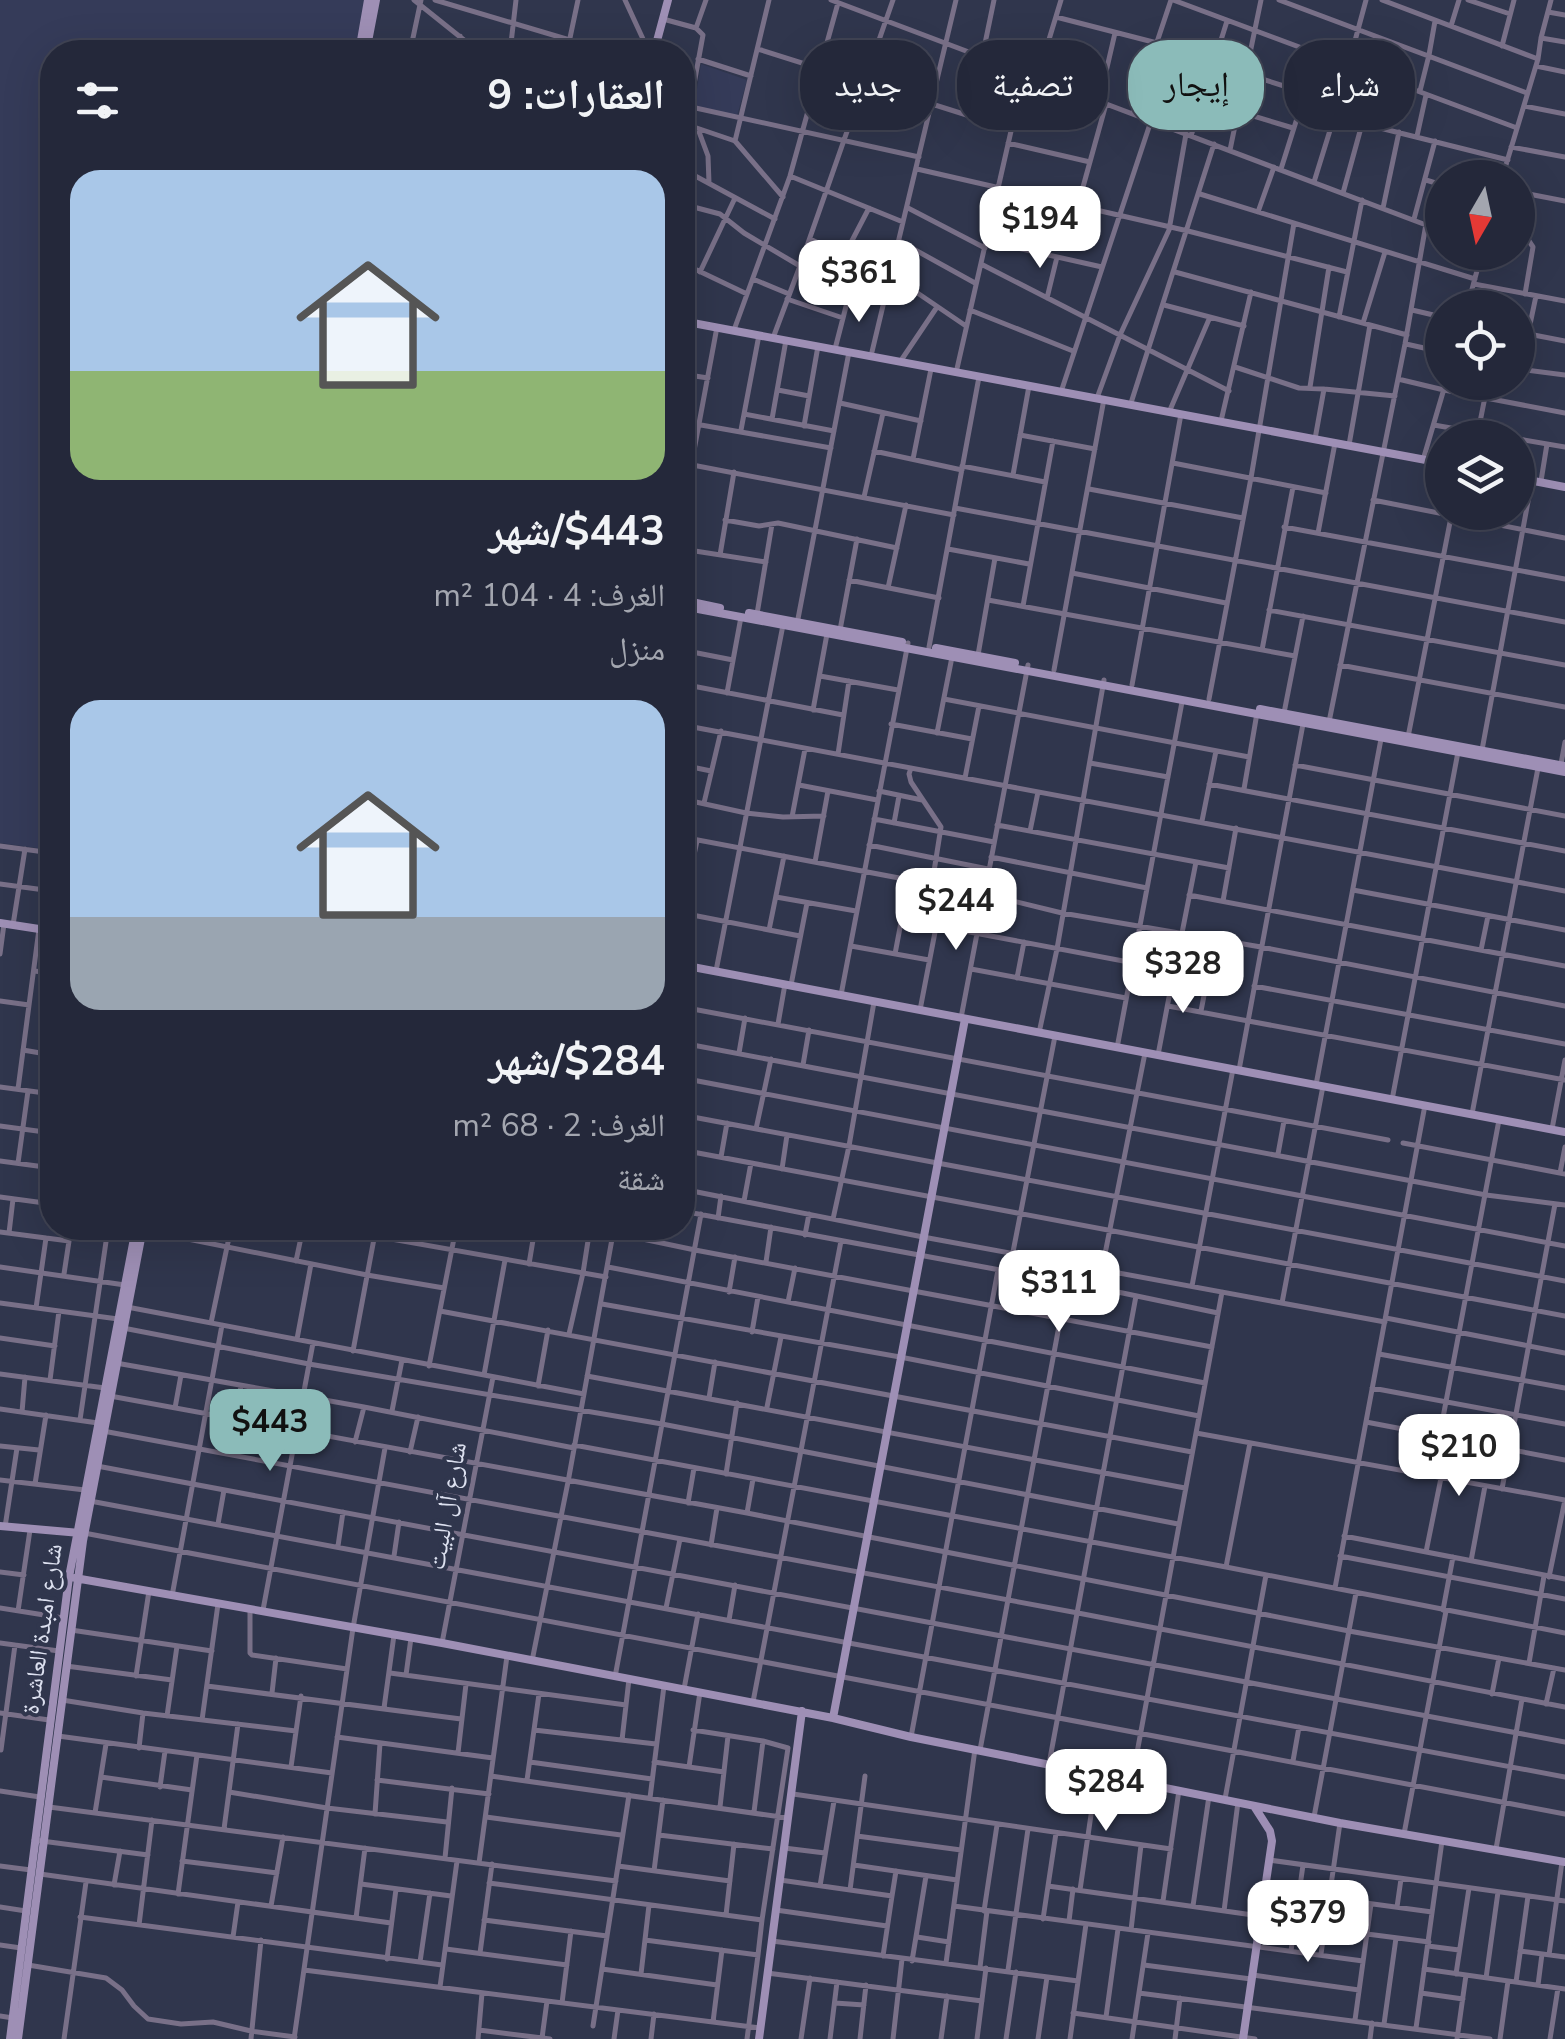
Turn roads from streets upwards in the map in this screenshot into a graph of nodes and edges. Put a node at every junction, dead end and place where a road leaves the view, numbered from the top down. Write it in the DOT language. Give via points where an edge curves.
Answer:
graph roads {
  1 [pos="372,0"];
  2 [pos="436,0"];
  3 [pos="516,0"];
  4 [pos="578,0"];
  5 [pos="625,0"];
  6 [pos="668,0"];
  7 [pos="706,0"];
  8 [pos="769,0"];
  9 [pos="893,0"];
  10 [pos="956,0"];
  11 [pos="994,0"];
  12 [pos="1061,0"];
  13 [pos="1172,0"];
  14 [pos="1262,0"];
  15 [pos="1279,0"];
  16 [pos="1307,0"];
  17 [pos="1366,0"];
  18 [pos="1382,0"];
  19 [pos="1407,0"];
  20 [pos="1459,0"];
  21 [pos="1468,0"];
  22 [pos="1514,0"];
  23 [pos="1552,0"];
  24 [pos="836,1"];
  25 [pos="418,2"];
  26 [pos="1304,9"];
  27 [pos="1404,9"];
  28 [pos="1548,12"];
  29 [pos="1510,14"];
  30 [pos="1565,15"];
  31 [pos="1056,17"];
  32 [pos="663,19"];
  33 [pos="885,21"];
  34 [pos="1227,21"];
  35 [pos="1434,21"];
  36 [pos="514,24"];
  37 [pos="1450,27"];
  38 [pos="696,28"];
  39 [pos="1358,30"];
  40 [pos="1255,32"];
  41 [pos="1115,33"];
  42 [pos="460,36"];
  43 [pos="1541,38"];
  44 [pos="364,40"];
  45 [pos="412,40"];
  46 [pos="458,40"];
  47 [pos="465,40"];
  48 [pos="512,40"];
  49 [pos="569,40"];
  50 [pos="646,40"];
  51 [pos="656,40"];
  52 [pos="827,40"];
  53 [pos="878,40"];
  54 [pos="986,40"];
  55 [pos="1049,40"];
  56 [pos="1137,40"];
  57 [pos="1158,40"];
  58 [pos="1221,40"];
  59 [pos="1253,40"];
  60 [pos="1355,40"];
  61 [pos="1284,42"];
  62 [pos="1565,42"];
  63 [pos="947,45"];
  64 [pos="1502,46"];
  65 [pos="758,49"];
  66 [pos="957,49"];
  67 [pos="1430,55"];
  68 [pos="698,59"];
  69 [pos="1537,62"];
  70 [pos="800,63"];
  71 [pos="695,71"];
  72 [pos="1108,71"];
  73 [pos="1565,72"];
  74 [pos="751,76"];
  75 [pos="937,85"];
  76 [pos="1415,91"];
  77 [pos="1527,93"];
  78 [pos="1423,94"];
  79 [pos="1523,106"];
  80 [pos="695,108"];
  81 [pos="1565,114"];
  82 [pos="741,118"];
  83 [pos="695,128"];
  84 [pos="1517,128"];
  85 [pos="847,130"];
  86 [pos="926,130"];
  87 [pos="1011,130"];
  88 [pos="1097,130"];
  89 [pos="1148,130"];
  90 [pos="1175,130"];
  91 [pos="1190,130"];
  92 [pos="1234,130"];
  93 [pos="1293,130"];
  94 [pos="1330,130"];
  95 [pos="1360,130"];
  96 [pos="1390,130"];
  97 [pos="802,132"];
  98 [pos="1399,132"];
  99 [pos="1188,135"];
  100 [pos="1417,136"];
  101 [pos="734,140"];
  102 [pos="1435,141"];
  103 [pos="843,142"];
  104 [pos="1008,143"];
  105 [pos="1214,144"];
  106 [pos="1511,147"];
  107 [pos="1230,150"];
  108 [pos="1565,157"];
  109 [pos="920,158"];
  110 [pos="1430,160"];
  111 [pos="1508,160"];
  112 [pos="1090,162"];
  113 [pos="1278,168"];
  114 [pos="917,169"];
  115 [pos="695,176"];
  116 [pos="790,176"];
  117 [pos="1425,180"];
  118 [pos="1314,182"];
  119 [pos="709,183"];
  120 [pos="998,187"];
  121 [pos="826,191"];
  122 [pos="1343,193"];
  123 [pos="1200,194"];
  124 [pos="1535,195"];
  125 [pos="783,197"];
  126 [pos="734,198"];
  127 [pos="1362,200"];
  128 [pos="1565,201"];
  129 [pos="1078,205"];
  130 [pos="695,207"];
  131 [pos="869,208"];
  132 [pos="907,208"];
  133 [pos="1383,208"];
  134 [pos="1258,212"];
  135 [pos="1120,216"];
  136 [pos="725,218"];
  137 [pos="775,219"];
  138 [pos="1414,219"];
  139 [pos="903,222"];
  140 [pos="1294,223"];
  141 [pos="1425,224"];
  142 [pos="1170,226"];
  143 [pos="1425,230"];
  144 [pos="1188,231"];
  145 [pos="810,238"];
  146 [pos="899,241"];
  147 [pos="1353,242"];
  148 [pos="986,245"];
  149 [pos="765,246"];
  150 [pos="1384,252"];
  151 [pos="844,256"];
  152 [pos="1287,256"];
  153 [pos="1057,257"];
  154 [pos="1420,263"];
  155 [pos="981,264"];
  156 [pos="1102,266"];
  157 [pos="1329,267"];
  158 [pos="695,270"];
  159 [pos="799,270"];
  160 [pos="1478,270"];
  161 [pos="700,272"];
  162 [pos="1175,272"];
  163 [pos="1347,272"];
  164 [pos="890,276"];
  165 [pos="753,279"];
  166 [pos="1475,282"];
  167 [pos="976,284"];
  168 [pos="1473,290"];
  169 [pos="1508,290"];
  170 [pos="850,292"];
  171 [pos="1251,292"];
  172 [pos="747,294"];
  173 [pos="788,296"];
  174 [pos="1536,296"];
  175 [pos="1047,298"];
  176 [pos="1280,300"];
  177 [pos="1535,301"];
  178 [pos="1565,301"];
  179 [pos="884,303"];
  180 [pos="1164,305"];
  181 [pos="937,307"];
  182 [pos="970,310"];
  183 [pos="1412,310"];
  184 [pos="1322,312"];
  185 [pos="1425,313"];
  186 [pos="1210,316"];
  187 [pos="1339,317"];
  188 [pos="842,318"];
  189 [pos="1085,318"];
  190 [pos="695,323"];
  191 [pos="1366,324"];
  192 [pos="966,326"];
  193 [pos="1244,326"];
  194 [pos="717,328"];
  195 [pos="734,330"];
  196 [pos="759,335"];
  197 [pos="1120,335"];
  198 [pos="1407,335"];
  199 [pos="1535,335"];
  200 [pos="773,338"];
  201 [pos="786,340"];
  202 [pos="1565,341"];
  203 [pos="1405,344"];
  204 [pos="818,346"];
  205 [pos="1425,348"];
  206 [pos="835,349"];
  207 [pos="1150,351"];
  208 [pos="849,352"];
  209 [pos="1074,352"];
  210 [pos="871,356"];
  211 [pos="900,362"];
  212 [pos="1235,367"];
  213 [pos="932,368"];
  214 [pos="1188,370"];
  215 [pos="1535,371"];
  216 [pos="956,373"];
  217 [pos="1565,375"];
  218 [pos="695,376"];
  219 [pos="980,377"];
  220 [pos="708,378"];
  221 [pos="1267,378"];
  222 [pos="1398,379"];
  223 [pos="1425,383"];
  224 [pos="1029,386"];
  225 [pos="1324,388"];
  226 [pos="1310,389"];
  227 [pos="777,390"];
  228 [pos="1358,391"];
  229 [pos="1061,392"];
  230 [pos="1228,392"];
  231 [pos="809,396"];
  232 [pos="1395,396"];
  233 [pos="1101,399"];
  234 [pos="1496,400"];
  235 [pos="840,403"];
  236 [pos="1131,404"];
  237 [pos="1565,411"];
  238 [pos="883,412"];
  239 [pos="1170,412"];
  240 [pos="744,414"];
  241 [pos="1182,414"];
  242 [pos="772,419"];
  243 [pos="921,421"];
  244 [pos="1221,422"];
  245 [pos="700,424"];
  246 [pos="804,426"];
  247 [pos="1259,429"];
  248 [pos="741,432"];
  249 [pos="834,432"];
  250 [pos="1020,435"];
  251 [pos="1315,439"];
  252 [pos="1053,441"];
  253 [pos="1535,442"];
  254 [pos="1335,443"];
  255 [pos="1548,444"];
  256 [pos="1349,446"];
  257 [pos="831,448"];
  258 [pos="1565,448"];
  259 [pos="695,449"];
  260 [pos="1095,449"];
  261 [pos="874,452"];
  262 [pos="1383,452"];
  263 [pos="1425,454"];
  264 [pos="914,459"];
  265 [pos="1423,460"];
  266 [pos="1173,463"];
  267 [pos="695,465"];
  268 [pos="962,468"];
  269 [pos="734,472"];
  270 [pos="1013,476"];
  271 [pos="1251,478"];
  272 [pos="1536,481"];
  273 [pos="1046,482"];
  274 [pos="1535,485"];
  275 [pos="1292,486"];
  276 [pos="1565,487"];
  277 [pos="1088,488"];
  278 [pos="822,489"];
  279 [pos="1326,493"];
  280 [pos="864,498"];
  281 [pos="1373,500"];
  282 [pos="1165,504"];
  283 [pos="906,505"];
  284 [pos="1425,509"];
  285 [pos="955,511"];
  286 [pos="1243,518"];
  287 [pos="725,520"];
  288 [pos="1038,523"];
  289 [pos="772,524"];
  290 [pos="1284,527"];
  291 [pos="1448,530"];
  292 [pos="1523,530"];
  293 [pos="816,531"];
  294 [pos="1080,531"];
  295 [pos="1318,533"];
  296 [pos="1565,538"];
  297 [pos="857,539"];
  298 [pos="1365,542"];
  299 [pos="1158,546"];
  300 [pos="897,548"];
  301 [pos="948,550"];
  302 [pos="695,551"];
  303 [pos="720,555"];
  304 [pos="1443,556"];
  305 [pos="995,558"];
  306 [pos="1235,560"];
  307 [pos="766,562"];
  308 [pos="1030,564"];
  309 [pos="1276,568"];
  310 [pos="1515,569"];
  311 [pos="1072,573"];
  312 [pos="1565,579"];
  313 [pos="849,580"];
  314 [pos="1356,582"];
  315 [pos="888,588"];
  316 [pos="1150,588"];
  317 [pos="939,598"];
  318 [pos="1435,598"];
  319 [pos="988,600"];
  320 [pos="1226,602"];
  321 [pos="695,605"];
  322 [pos="695,606"];
  323 [pos="1023,606"];
  324 [pos="1269,610"];
  325 [pos="1506,612"];
  326 [pos="757,614"];
  327 [pos="1064,614"];
  328 [pos="1303,616"];
  329 [pos="741,617"];
  330 [pos="784,622"];
  331 [pos="1565,622"];
  332 [pos="797,624"];
  333 [pos="1348,625"];
  334 [pos="1143,628"];
  335 [pos="840,630"];
  336 [pos="828,633"];
  337 [pos="1427,640"];
  338 [pos="1219,643"];
  339 [pos="907,645"];
  340 [pos="930,647"];
  341 [pos="1262,650"];
  342 [pos="695,652"];
  343 [pos="1498,653"];
  344 [pos="952,656"];
  345 [pos="978,656"];
  346 [pos="1295,656"];
  347 [pos="734,660"];
  348 [pos="1565,665"];
  349 [pos="1340,666"];
  350 [pos="1027,668"];
  351 [pos="1054,670"];
  352 [pos="820,676"];
  353 [pos="850,681"];
  354 [pos="1420,681"];
  355 [pos="1104,682"];
  356 [pos="1132,685"];
  357 [pos="695,687"];
  358 [pos="898,690"];
  359 [pos="727,693"];
  360 [pos="1491,694"];
  361 [pos="944,699"];
  362 [pos="1182,699"];
  363 [pos="1209,700"];
  364 [pos="769,701"];
  365 [pos="979,706"];
  366 [pos="1565,708"];
  367 [pos="813,710"];
  368 [pos="1284,713"];
  369 [pos="1019,714"];
  370 [pos="1257,714"];
  371 [pos="843,715"];
  372 [pos="1303,722"];
  373 [pos="1330,722"];
  374 [pos="891,724"];
  375 [pos="695,727"];
  376 [pos="1096,728"];
  377 [pos="721,731"];
  378 [pos="937,733"];
  379 [pos="1382,734"];
  380 [pos="1408,736"];
  381 [pos="972,739"];
  382 [pos="761,740"];
  383 [pos="1174,742"];
  384 [pos="1565,742"];
  385 [pos="804,748"];
  386 [pos="1482,750"];
  387 [pos="1216,751"];
  388 [pos="1458,752"];
  389 [pos="838,754"];
  390 [pos="1250,757"];
  391 [pos="884,762"];
  392 [pos="1090,763"];
  393 [pos="1295,765"];
  394 [pos="1538,767"];
  395 [pos="695,768"];
  396 [pos="911,768"];
  397 [pos="1564,768"];
  398 [pos="711,771"];
  399 [pos="1168,777"];
  400 [pos="964,778"];
  401 [pos="1374,780"];
  402 [pos="1210,784"];
  403 [pos="799,786"];
  404 [pos="1006,786"];
  405 [pos="828,790"];
  406 [pos="878,790"];
  407 [pos="1244,790"];
  408 [pos="1038,792"];
  409 [pos="900,795"];
  410 [pos="1450,795"];
  411 [pos="1288,799"];
  412 [pos="877,800"];
  413 [pos="925,800"];
  414 [pos="1082,800"];
  415 [pos="695,801"];
  416 [pos="704,803"];
  417 [pos="1530,810"];
  418 [pos="746,812"];
  419 [pos="1367,814"];
  420 [pos="1160,815"];
  421 [pos="824,816"];
  422 [pos="1565,816"];
  423 [pos="792,817"];
  424 [pos="874,818"];
  425 [pos="894,822"];
  426 [pos="1202,822"];
  427 [pos="997,825"];
  428 [pos="1236,828"];
  429 [pos="1444,828"];
  430 [pos="1030,831"];
  431 [pos="942,832"];
  432 [pos="1282,838"];
  433 [pos="1075,839"];
  434 [pos="697,840"];
  435 [pos="994,842"];
  436 [pos="1524,844"];
  437 [pos="869,845"];
  438 [pos="0,846"];
  439 [pos="695,847"];
  440 [pos="740,848"];
  441 [pos="25,850"];
  442 [pos="1565,851"];
  443 [pos="40,852"];
  444 [pos="1360,852"];
  445 [pos="1153,853"];
  446 [pos="784,856"];
  447 [pos="991,857"];
  448 [pos="937,859"];
  449 [pos="816,862"];
  450 [pos="1196,862"];
  451 [pos="1436,866"];
  452 [pos="1229,868"];
  453 [pos="988,870"];
  454 [pos="864,871"];
  455 [pos="1069,873"];
  456 [pos="909,880"];
  457 [pos="1516,882"];
  458 [pos="0,884"];
  459 [pos="932,884"];
  460 [pos="20,886"];
  461 [pos="1147,888"];
  462 [pos="40,889"];
  463 [pos="1353,890"];
  464 [pos="1565,891"];
  465 [pos="984,894"];
  466 [pos="1189,895"];
  467 [pos="776,897"];
  468 [pos="807,902"];
  469 [pos="1223,902"];
  470 [pos="1429,905"];
  471 [pos="1268,910"];
  472 [pos="856,911"];
  473 [pos="1062,912"];
  474 [pos="695,915"];
  475 [pos="1488,916"];
  476 [pos="1509,920"];
  477 [pos="726,921"];
  478 [pos="901,921"];
  479 [pos="6,924"];
  480 [pos="1347,925"];
  481 [pos="1140,926"];
  482 [pos="936,927"];
  483 [pos="39,929"];
  484 [pos="769,930"];
  485 [pos="1565,930"];
  486 [pos="1182,933"];
  487 [pos="977,934"];
  488 [pos="800,936"];
  489 [pos="1215,939"];
  490 [pos="1423,940"];
  491 [pos="1024,942"];
  492 [pos="851,946"];
  493 [pos="1261,947"];
  494 [pos="1057,949"];
  495 [pos="1481,950"];
  496 [pos="0,954"];
  497 [pos="895,954"];
  498 [pos="1503,954"];
  499 [pos="930,960"];
  500 [pos="1340,962"];
  501 [pos="1132,964"];
  502 [pos="1565,966"];
  503 [pos="696,968"];
  504 [pos="971,970"];
  505 [pos="34,971"];
  506 [pos="716,971"];
  507 [pos="1174,971"];
  508 [pos="40,972"];
  509 [pos="695,972"];
  510 [pos="1208,977"];
  511 [pos="1416,977"];
  512 [pos="1017,978"];
  513 [pos="1049,984"];
  514 [pos="788,985"];
  515 [pos="1254,986"];
  516 [pos="1495,992"];
  517 [pos="841,995"];
  518 [pos="1126,998"];
  519 [pos="1333,1000"];
  520 [pos="0,1001"];
  521 [pos="874,1002"];
  522 [pos="29,1006"];
  523 [pos="1168,1006"];
  524 [pos="1565,1006"];
  525 [pos="695,1009"];
  526 [pos="920,1010"];
  527 [pos="1201,1011"];
  528 [pos="1409,1014"];
  529 [pos="745,1018"];
  530 [pos="963,1018"];
  531 [pos="1248,1020"];
  532 [pos="778,1024"];
  533 [pos="1488,1029"];
  534 [pos="809,1030"];
  535 [pos="1039,1033"];
  536 [pos="1055,1036"];
  537 [pos="1326,1036"];
  538 [pos="867,1042"];
  539 [pos="695,1044"];
  540 [pos="1565,1044"];
  541 [pos="1117,1048"];
  542 [pos="23,1050"];
  543 [pos="1402,1050"];
  544 [pos="40,1052"];
  545 [pos="1145,1052"];
  546 [pos="739,1053"];
  547 [pos="1158,1055"];
  548 [pos="771,1059"];
  549 [pos="958,1059"];
  550 [pos="1565,1060"];
  551 [pos="1481,1065"];
  552 [pos="803,1066"];
  553 [pos="1236,1070"];
  554 [pos="1046,1076"];
  555 [pos="861,1078"];
  556 [pos="1563,1080"];
  557 [pos="695,1081"];
  558 [pos="1320,1085"];
  559 [pos="0,1087"];
  560 [pos="18,1090"];
  561 [pos="28,1091"];
  562 [pos="40,1092"];
  563 [pos="1137,1092"];
  564 [pos="763,1094"];
  565 [pos="950,1094"];
  566 [pos="1392,1100"];
  567 [pos="1425,1106"];
  568 [pos="1226,1109"];
  569 [pos="1041,1110"];
  570 [pos="854,1111"];
  571 [pos="1472,1114"];
  572 [pos="695,1118"];
  573 [pos="1499,1119"];
  574 [pos="1284,1121"];
  575 [pos="727,1124"];
  576 [pos="0,1126"];
  577 [pos="1130,1126"];
  578 [pos="944,1128"];
  579 [pos="1316,1128"];
  580 [pos="23,1129"];
  581 [pos="756,1129"];
  582 [pos="1552,1129"];
  583 [pos="40,1131"];
  584 [pos="1565,1132"];
  585 [pos="787,1135"];
  586 [pos="1388,1140"];
  587 [pos="1403,1143"];
  588 [pos="1220,1144"];
  589 [pos="1033,1145"];
  590 [pos="848,1146"];
  591 [pos="1417,1146"];
  592 [pos="1565,1146"];
  593 [pos="695,1152"];
  594 [pos="1278,1154"];
  595 [pos="721,1157"];
  596 [pos="1310,1160"];
  597 [pos="1492,1160"];
  598 [pos="0,1161"];
  599 [pos="751,1162"];
  600 [pos="937,1162"];
  601 [pos="1122,1162"];
  602 [pos="18,1163"];
  603 [pos="782,1168"];
  604 [pos="40,1169"];
  605 [pos="1563,1173"];
  606 [pos="841,1179"];
  607 [pos="1026,1179"];
  608 [pos="1213,1179"];
  609 [pos="1411,1180"];
  610 [pos="695,1191"];
  611 [pos="1486,1195"];
  612 [pos="721,1196"];
  613 [pos="931,1196"];
  614 [pos="1116,1196"];
  615 [pos="1302,1196"];
  616 [pos="0,1197"];
  617 [pos="13,1199"];
  618 [pos="744,1201"];
  619 [pos="40,1203"];
  620 [pos="1555,1204"];
  621 [pos="1565,1204"];
  622 [pos="695,1213"];
  623 [pos="1206,1213"];
  624 [pos="701,1214"];
  625 [pos="809,1214"];
  626 [pos="1019,1214"];
  627 [pos="1404,1215"];
  628 [pos="718,1218"];
  629 [pos="832,1219"];
  630 [pos="771,1227"];
  631 [pos="1479,1229"];
  632 [pos="1109,1230"];
  633 [pos="1297,1230"];
  634 [pos="0,1232"];
  635 [pos="9,1233"];
  636 [pos="805,1234"];
  637 [pos="924,1236"];
  638 [pos="40,1237"];
  639 [pos="46,1240"];
  640 [pos="61,1240"];
  641 [pos="106,1240"];
  642 [pos="138,1240"];
  643 [pos="196,1240"];
  644 [pos="229,1240"];
  645 [pos="300,1240"];
  646 [pos="373,1240"];
  647 [pos="396,1240"];
  648 [pos="454,1240"];
  649 [pos="532,1240"];
  650 [pos="588,1240"];
  651 [pos="612,1240"];
  652 [pos="654,1240"];
  653 [pos="68,1241"];
  654 [pos="841,1241"];
  655 [pos="1547,1242"];
  656 [pos="1565,1246"];
  657 [pos="228,1247"];
  658 [pos="1200,1248"];
  659 [pos="1398,1249"];
  660 [pos="452,1250"];
  661 [pos="694,1250"];
  662 [pos="1012,1252"];
  663 [pos="920,1256"];
  664 [pos="134,1257"];
  665 [pos="735,1257"];
  666 [pos="1037,1257"];
  667 [pos="504,1260"];
  668 [pos="296,1261"];
  669 [pos="766,1262"];
  670 [pos="1472,1263"];
  671 [pos="311,1264"];
  672 [pos="529,1264"];
  673 [pos="1289,1265"];
  674 [pos="0,1266"];
  675 [pos="608,1268"];
  676 [pos="795,1268"];
  677 [pos="1102,1269"];
  678 [pos="998,1270"];
  679 [pos="1117,1271"];
  680 [pos="41,1272"];
  681 [pos="583,1273"];
  682 [pos="64,1275"];
  683 [pos="367,1275"];
  684 [pos="834,1276"];
  685 [pos="1540,1276"];
  686 [pos="606,1277"];
  687 [pos="1033,1277"];
  688 [pos="100,1280"];
  689 [pos="1565,1281"];
  690 [pos="689,1284"];
  691 [pos="1067,1284"];
  692 [pos="1392,1284"];
  693 [pos="125,1286"];
  694 [pos="1192,1286"];
  695 [pos="444,1288"];
  696 [pos="914,1290"];
  697 [pos="1113,1291"];
  698 [pos="729,1292"];
  699 [pos="1222,1292"];
  700 [pos="1136,1296"];
  701 [pos="758,1297"];
  702 [pos="1465,1297"];
  703 [pos="788,1302"];
  704 [pos="1282,1303"];
  705 [pos="0,1304"];
  706 [pos="602,1304"];
  707 [pos="992,1305"];
  708 [pos="127,1306"];
  709 [pos="36,1308"];
  710 [pos="440,1310"];
  711 [pos="828,1310"];
  712 [pos="60,1311"];
  713 [pos="1534,1311"];
  714 [pos="1218,1313"];
  715 [pos="95,1316"];
  716 [pos="1565,1316"];
  717 [pos="683,1318"];
  718 [pos="1062,1318"];
  719 [pos="494,1320"];
  720 [pos="1385,1320"];
  721 [pos="210,1323"];
  722 [pos="120,1324"];
  723 [pos="906,1325"];
  724 [pos="222,1326"];
  725 [pos="548,1330"];
  726 [pos="1129,1331"];
  727 [pos="752,1332"];
  728 [pos="1458,1332"];
  729 [pos="569,1334"];
  730 [pos="781,1337"];
  731 [pos="0,1338"];
  732 [pos="297,1339"];
  733 [pos="594,1340"];
  734 [pos="986,1340"];
  735 [pos="312,1343"];
  736 [pos="821,1344"];
  737 [pos="55,1346"];
  738 [pos="218,1346"];
  739 [pos="1528,1346"];
  740 [pos="1212,1347"];
  741 [pos="353,1352"];
  742 [pos="1056,1352"];
  743 [pos="1565,1353"];
  744 [pos="1378,1354"];
  745 [pos="675,1356"];
  746 [pos="900,1357"];
  747 [pos="402,1360"];
  748 [pos="716,1362"];
  749 [pos="116,1363"];
  750 [pos="309,1364"];
  751 [pos="429,1366"];
  752 [pos="1123,1366"];
  753 [pos="1452,1367"];
  754 [pos="0,1374"];
  755 [pos="774,1374"];
  756 [pos="980,1374"];
  757 [pos="181,1375"];
  758 [pos="484,1376"];
  759 [pos="587,1376"];
  760 [pos="25,1377"];
  761 [pos="492,1377"];
  762 [pos="398,1378"];
  763 [pos="50,1380"];
  764 [pos="212,1380"];
  765 [pos="1521,1380"];
  766 [pos="814,1381"];
  767 [pos="1205,1382"];
  768 [pos="85,1385"];
  769 [pos="241,1386"];
  770 [pos="538,1386"];
  771 [pos="1049,1386"];
  772 [pos="1372,1388"];
  773 [pos="1565,1388"];
  774 [pos="669,1391"];
  775 [pos="107,1392"];
  776 [pos="584,1394"];
  777 [pos="892,1395"];
  778 [pos="489,1396"];
  779 [pos="302,1398"];
  780 [pos="709,1398"];
  781 [pos="1117,1400"];
  782 [pos="1446,1402"];
  783 [pos="737,1403"];
  784 [pos="364,1407"];
  785 [pos="175,1408"];
  786 [pos="766,1408"];
  787 [pos="0,1409"];
  788 [pos="581,1410"];
  789 [pos="972,1410"];
  790 [pos="22,1412"];
  791 [pos="392,1412"];
  792 [pos="206,1414"];
  793 [pos="1515,1414"];
  794 [pos="46,1415"];
  795 [pos="807,1416"];
  796 [pos="1199,1416"];
  797 [pos="418,1417"];
  798 [pos="234,1419"];
  799 [pos="80,1420"];
  800 [pos="1041,1422"];
  801 [pos="1366,1422"];
  802 [pos="662,1424"];
  803 [pos="1565,1424"];
  804 [pos="101,1427"];
  805 [pos="482,1430"];
  806 [pos="296,1431"];
  807 [pos="886,1432"];
  808 [pos="1196,1433"];
  809 [pos="1110,1435"];
  810 [pos="1439,1436"];
  811 [pos="732,1438"];
  812 [pos="356,1442"];
  813 [pos="1250,1443"];
  814 [pos="0,1446"];
  815 [pos="574,1446"];
  816 [pos="965,1446"];
  817 [pos="16,1448"];
  818 [pos="385,1448"];
  819 [pos="1509,1448"];
  820 [pos="199,1449"];
  821 [pos="39,1450"];
  822 [pos="800,1451"];
  823 [pos="410,1452"];
  824 [pos="1192,1452"];
  825 [pos="1034,1460"];
  826 [pos="1565,1460"];
  827 [pos="654,1461"];
  828 [pos="1358,1463"];
  829 [pos="475,1465"];
  830 [pos="97,1466"];
  831 [pos="290,1466"];
  832 [pos="880,1466"];
  833 [pos="694,1468"];
  834 [pos="1104,1472"];
  835 [pos="726,1474"];
  836 [pos="1432,1476"];
  837 [pos="1441,1478"];
  838 [pos="0,1480"];
  839 [pos="753,1480"];
  840 [pos="12,1482"];
  841 [pos="568,1482"];
  842 [pos="958,1482"];
  843 [pos="380,1483"];
  844 [pos="34,1484"];
  845 [pos="193,1484"];
  846 [pos="794,1486"];
  847 [pos="1486,1486"];
  848 [pos="1185,1488"];
  849 [pos="1502,1488"];
  850 [pos="84,1490"];
  851 [pos="224,1490"];
  852 [pos="1028,1494"];
  853 [pos="649,1496"];
  854 [pos="470,1499"];
  855 [pos="90,1500"];
  856 [pos="873,1500"];
  857 [pos="1565,1500"];
  858 [pos="283,1501"];
  859 [pos="688,1502"];
  860 [pos="1097,1507"];
  861 [pos="718,1508"];
  862 [pos="344,1512"];
  863 [pos="747,1513"];
  864 [pos="1564,1514"];
  865 [pos="561,1516"];
  866 [pos="952,1516"];
  867 [pos="374,1518"];
  868 [pos="186,1519"];
  869 [pos="399,1522"];
  870 [pos="787,1522"];
  871 [pos="1563,1522"];
  872 [pos="218,1524"];
  873 [pos="1178,1524"];
  874 [pos="2,1526"];
  875 [pos="1021,1529"];
  876 [pos="30,1530"];
  877 [pos="642,1532"];
  878 [pos="1562,1533"];
  879 [pos="277,1534"];
  880 [pos="463,1534"];
  881 [pos="80,1536"];
  882 [pos="1344,1536"];
  883 [pos="866,1537"];
  884 [pos="680,1539"];
  885 [pos="1091,1542"];
  886 [pos="1556,1542"];
  887 [pos="1565,1544"];
  888 [pos="711,1545"];
  889 [pos="338,1546"];
  890 [pos="367,1551"];
  891 [pos="554,1551"];
  892 [pos="179,1552"];
  893 [pos="1426,1552"];
  894 [pos="1554,1552"];
  895 [pos="946,1553"];
  896 [pos="1565,1554"];
  897 [pos="394,1556"];
  898 [pos="1340,1556"];
  899 [pos="1172,1557"];
  900 [pos="1452,1557"];
  901 [pos="781,1558"];
  902 [pos="1471,1561"];
  903 [pos="1552,1561"];
  904 [pos="1565,1564"];
  905 [pos="1014,1565"];
  906 [pos="636,1566"];
  907 [pos="1226,1567"];
  908 [pos="271,1569"];
  909 [pos="456,1569"];
  910 [pos="0,1572"];
  911 [pos="860,1573"];
  912 [pos="673,1574"];
  913 [pos="1266,1574"];
  914 [pos="24,1575"];
  915 [pos="1547,1576"];
  916 [pos="74,1577"];
  917 [pos="1449,1577"];
  918 [pos="1084,1578"];
  919 [pos="1565,1580"];
  920 [pos="548,1585"];
  921 [pos="735,1585"];
  922 [pos="360,1586"];
  923 [pos="939,1588"];
  924 [pos="1335,1588"];
  925 [pos="149,1591"];
  926 [pos="775,1592"];
  927 [pos="1356,1592"];
  928 [pos="1542,1594"];
  929 [pos="1166,1595"];
  930 [pos="172,1596"];
  931 [pos="1565,1599"];
  932 [pos="1008,1600"];
  933 [pos="630,1601"];
  934 [pos="449,1603"];
  935 [pos="218,1604"];
  936 [pos="0,1608"];
  937 [pos="666,1608"];
  938 [pos="854,1608"];
  939 [pos="250,1610"];
  940 [pos="18,1611"];
  941 [pos="1444,1611"];
  942 [pos="262,1612"];
  943 [pos="1078,1613"];
  944 [pos="698,1614"];
  945 [pos="1260,1614"];
  946 [pos="64,1618"];
  947 [pos="541,1620"];
  948 [pos="728,1620"];
  949 [pos="933,1622"];
  950 [pos="767,1627"];
  951 [pos="1536,1627"];
  952 [pos="353,1628"];
  953 [pos="1159,1629"];
  954 [pos="71,1630"];
  955 [pos="1349,1631"];
  956 [pos="1565,1633"];
  957 [pos="394,1635"];
  958 [pos="622,1635"];
  959 [pos="1001,1637"];
  960 [pos="411,1638"];
  961 [pos="140,1642"];
  962 [pos="847,1642"];
  963 [pos="0,1643"];
  964 [pos="442,1643"];
  965 [pos="14,1645"];
  966 [pos="177,1646"];
  967 [pos="1253,1647"];
  968 [pos="1439,1647"];
  969 [pos="691,1648"];
  970 [pos="1070,1650"];
  971 [pos="60,1651"];
  972 [pos="212,1651"];
  973 [pos="507,1656"];
  974 [pos="926,1656"];
  975 [pos="276,1658"];
  976 [pos="1498,1658"];
  977 [pos="532,1661"];
  978 [pos="760,1662"];
  979 [pos="1152,1663"];
  980 [pos="1342,1664"];
  981 [pos="1528,1664"];
  982 [pos="66,1666"];
  983 [pos="1554,1668"];
  984 [pos="347,1669"];
  985 [pos="995,1670"];
  986 [pos="1565,1670"];
  987 [pos="390,1673"];
  988 [pos="406,1675"];
  989 [pos="136,1676"];
  990 [pos="615,1676"];
  991 [pos="841,1676"];
  992 [pos="0,1678"];
  993 [pos="10,1679"];
  994 [pos="630,1679"];
  995 [pos="172,1680"];
  996 [pos="1432,1680"];
  997 [pos="1246,1681"];
  998 [pos="1064,1683"];
  999 [pos="466,1684"];
  1000 [pos="207,1686"];
  1001 [pos="664,1686"];
  1002 [pos="503,1688"];
  1003 [pos="684,1689"];
  1004 [pos="920,1690"];
  1005 [pos="700,1692"];
  1006 [pos="272,1693"];
  1007 [pos="539,1694"];
  1008 [pos="1492,1694"];
  1009 [pos="302,1696"];
  1010 [pos="1146,1699"];
  1011 [pos="1336,1699"];
  1012 [pos="1522,1699"];
  1013 [pos="62,1700"];
  1014 [pos="342,1702"];
  1015 [pos="753,1702"];
  1016 [pos="989,1704"];
  1017 [pos="1546,1704"];
  1018 [pos="626,1705"];
  1019 [pos="1565,1707"];
  1020 [pos="384,1708"];
  1021 [pos="802,1711"];
  1022 [pos="3,1713"];
  1023 [pos="144,1713"];
  1024 [pos="54,1714"];
  1025 [pos="167,1716"];
  1026 [pos="1240,1716"];
  1027 [pos="1426,1716"];
  1028 [pos="1058,1717"];
  1029 [pos="462,1718"];
  1030 [pos="833,1718"];
  1031 [pos="202,1720"];
  1032 [pos="238,1724"];
  1033 [pos="1299,1728"];
  1034 [pos="534,1730"];
  1035 [pos="694,1730"];
  1036 [pos="296,1731"];
  1037 [pos="1140,1733"];
  1038 [pos="1329,1733"];
  1039 [pos="1516,1733"];
  1040 [pos="57,1736"];
  1041 [pos="728,1736"];
  1042 [pos="337,1737"];
  1043 [pos="911,1737"];
  1044 [pos="622,1740"];
  1045 [pos="380,1742"];
  1046 [pos="763,1742"];
  1047 [pos="1565,1742"];
  1048 [pos="106,1744"];
  1049 [pos="656,1744"];
  1050 [pos="139,1748"];
  1051 [pos="977,1749"];
  1052 [pos="1234,1750"];
  1053 [pos="165,1751"];
  1054 [pos="1419,1751"];
  1055 [pos="0,1752"];
  1056 [pos="458,1753"];
  1057 [pos="197,1755"];
  1058 [pos="494,1758"];
  1059 [pos="233,1760"];
  1060 [pos="1293,1761"];
  1061 [pos="530,1762"];
  1062 [pos="654,1762"];
  1063 [pos="1049,1764"];
  1064 [pos="291,1767"];
  1065 [pos="689,1767"];
  1066 [pos="1323,1767"];
  1067 [pos="1510,1767"];
  1068 [pos="724,1772"];
  1069 [pos="332,1773"];
  1070 [pos="1097,1774"];
  1071 [pos="491,1776"];
  1072 [pos="866,1776"];
  1073 [pos="100,1777"];
  1074 [pos="1565,1777"];
  1075 [pos="377,1780"];
  1076 [pos="652,1780"];
  1077 [pos="1132,1780"];
  1078 [pos="527,1781"];
  1079 [pos="1413,1785"];
  1080 [pos="160,1786"];
  1081 [pos="452,1788"];
  1082 [pos="192,1790"];
  1083 [pos="1179,1790"];
  1084 [pos="0,1791"];
  1085 [pos="229,1792"];
  1086 [pos="488,1794"];
  1087 [pos="791,1794"];
  1088 [pos="628,1795"];
  1089 [pos="40,1796"];
  1090 [pos="1208,1796"];
  1091 [pos="650,1798"];
  1092 [pos="664,1799"];
  1093 [pos="1225,1799"];
  1094 [pos="834,1801"];
  1095 [pos="1238,1802"];
  1096 [pos="1504,1803"];
  1097 [pos="862,1805"];
  1098 [pos="720,1806"];
  1099 [pos="1254,1806"];
  1100 [pos="49,1807"];
  1101 [pos="327,1808"];
  1102 [pos="754,1812"];
  1103 [pos="95,1813"];
  1104 [pos="375,1814"];
  1105 [pos="1565,1814"];
  1106 [pos="778,1816"];
  1107 [pos="486,1817"];
  1108 [pos="788,1818"];
  1109 [pos="1314,1818"];
  1110 [pos="152,1820"];
  1111 [pos="965,1820"];
  1112 [pos="448,1822"];
  1113 [pos="1340,1823"];
  1114 [pos="188,1825"];
  1115 [pos="997,1825"];
  1116 [pos="224,1829"];
  1117 [pos="1028,1830"];
  1118 [pos="1056,1833"];
  1119 [pos="1404,1834"];
  1120 [pos="622,1835"];
  1121 [pos="659,1835"];
  1122 [pos="857,1836"];
  1123 [pos="283,1837"];
  1124 [pos="1087,1838"];
  1125 [pos="34,1840"];
  1126 [pos="44,1841"];
  1127 [pos="1442,1842"];
  1128 [pos="322,1843"];
  1129 [pos="734,1844"];
  1130 [pos="1141,1844"];
  1131 [pos="365,1848"];
  1132 [pos="784,1848"];
  1133 [pos="1171,1848"];
  1134 [pos="773,1849"];
  1135 [pos="961,1850"];
  1136 [pos="120,1851"];
  1137 [pos="1495,1851"];
  1138 [pos="825,1853"];
  1139 [pos="148,1854"];
  1140 [pos="445,1858"];
  1141 [pos="182,1860"];
  1142 [pos="457,1860"];
  1143 [pos="1269,1860"];
  1144 [pos="1564,1862"];
  1145 [pos="479,1863"];
  1146 [pos="492,1864"];
  1147 [pos="854,1865"];
  1148 [pos="1303,1865"];
  1149 [pos="0,1866"];
  1150 [pos="618,1866"];
  1151 [pos="1333,1869"];
  1152 [pos="654,1871"];
  1153 [pos="896,1871"];
  1154 [pos="36,1872"];
  1155 [pos="277,1872"];
  1156 [pos="926,1876"];
  1157 [pos="1401,1878"];
  1158 [pos="730,1880"];
  1159 [pos="780,1880"];
  1160 [pos="957,1880"];
  1161 [pos="616,1881"];
  1162 [pos="86,1882"];
  1163 [pos="489,1883"];
  1164 [pos="361,1884"];
  1165 [pos="1436,1884"];
  1166 [pos="114,1886"];
  1167 [pos="820,1886"];
  1168 [pos="1048,1886"];
  1169 [pos="1469,1888"];
  1170 [pos="396,1889"];
  1171 [pos="144,1890"];
  1172 [pos="850,1890"];
  1173 [pos="1076,1890"];
  1174 [pos="1498,1892"];
  1175 [pos="430,1893"];
  1176 [pos="178,1894"];
  1177 [pos="451,1896"];
  1178 [pos="892,1896"];
  1179 [pos="1528,1896"];
  1180 [pos="1135,1898"];
  1181 [pos="1329,1898"];
  1182 [pos="613,1900"];
  1183 [pos="1561,1901"];
  1184 [pos="238,1902"];
  1185 [pos="1163,1902"];
  1186 [pos="1371,1904"];
  1187 [pos="648,1905"];
  1188 [pos="272,1906"];
  1189 [pos="954,1906"];
  1190 [pos="1193,1906"];
  1191 [pos="0,1907"];
  1192 [pos="1397,1907"];
  1193 [pos="776,1910"];
  1194 [pos="1224,1910"];
  1195 [pos="26,1911"];
  1196 [pos="986,1911"];
  1197 [pos="312,1912"];
  1198 [pos="1432,1912"];
  1199 [pos="726,1915"];
  1200 [pos="1015,1915"];
  1201 [pos="1260,1916"];
  1202 [pos="80,1917"];
  1203 [pos="356,1918"];
  1204 [pos="1043,1919"];
  1205 [pos="484,1920"];
  1206 [pos="762,1920"];
  1207 [pos="1069,1922"];
  1208 [pos="390,1923"];
  1209 [pos="1086,1924"];
  1210 [pos="138,1925"];
  1211 [pos="887,1926"];
  1212 [pos="1118,1928"];
  1213 [pos="1130,1930"];
  1214 [pos="571,1931"];
  1215 [pos="1148,1932"];
  1216 [pos="1366,1934"];
  1217 [pos="607,1936"];
  1218 [pos="233,1937"];
  1219 [pos="916,1937"];
  1220 [pos="1396,1938"];
  1221 [pos="260,1940"];
  1222 [pos="644,1940"];
  1223 [pos="772,1941"];
  1224 [pos="949,1942"];
  1225 [pos="1428,1944"];
  1226 [pos="0,1945"];
  1227 [pos="308,1947"];
  1228 [pos="1256,1947"];
  1229 [pos="21,1948"];
  1230 [pos="444,1949"];
  1231 [pos="722,1950"];
  1232 [pos="1460,1950"];
  1233 [pos="1291,1951"];
  1234 [pos="1520,1951"];
  1235 [pos="480,1954"];
  1236 [pos="1546,1954"];
  1237 [pos="758,1955"];
  1238 [pos="1320,1955"];
  1239 [pos="882,1956"];
  1240 [pos="1565,1957"];
  1241 [pos="387,1959"];
  1242 [pos="902,1959"];
  1243 [pos="912,1961"];
  1244 [pos="1363,1961"];
  1245 [pos="420,1962"];
  1246 [pos="946,1962"];
  1247 [pos="1144,1964"];
  1248 [pos="28,1965"];
  1249 [pos="566,1965"];
  1250 [pos="442,1966"];
  1251 [pos="983,1967"];
  1252 [pos="602,1969"];
  1253 [pos="304,1970"];
  1254 [pos="1008,1970"];
  1255 [pos="1424,1970"];
  1256 [pos="73,1972"];
  1257 [pos="1016,1972"];
  1258 [pos="767,1973"];
  1259 [pos="640,1974"];
  1260 [pos="1456,1974"];
  1261 [pos="1047,1976"];
  1262 [pos="1466,1976"];
  1263 [pos="1251,1977"];
  1264 [pos="810,1978"];
  1265 [pos="1486,1978"];
  1266 [pos="837,1981"];
  1267 [pos="1078,1981"];
  1268 [pos="1512,1981"];
  1269 [pos="717,1985"];
  1270 [pos="866,1985"];
  1271 [pos="1538,1985"];
  1272 [pos="440,1986"];
  1273 [pos="1561,1989"];
  1274 [pos="898,1990"];
  1275 [pos="1359,1990"];
  1276 [pos="482,1993"];
  1277 [pos="1139,1993"];
  1278 [pos="1421,1993"];
  1279 [pos="947,1996"];
  1280 [pos="1180,1998"];
  1281 [pos="1463,1999"];
  1282 [pos="546,2001"];
  1283 [pos="982,2001"];
  1284 [pos="562,2003"];
  1285 [pos="835,2003"];
  1286 [pos="864,2005"];
  1287 [pos="596,2007"];
  1288 [pos="1247,2007"];
  1289 [pos="618,2010"];
  1290 [pos="1073,2013"];
  1291 [pos="654,2014"];
  1292 [pos="0,2016"];
  1293 [pos="13,2018"];
  1294 [pos="1106,2018"];
  1295 [pos="1355,2020"];
  1296 [pos="713,2022"];
  1297 [pos="1372,2022"];
  1298 [pos="1134,2023"];
  1299 [pos="1384,2024"];
  1300 [pos="594,2026"];
  1301 [pos="748,2026"];
  1302 [pos="760,2028"];
  1303 [pos="1416,2028"];
  1304 [pos="1176,2029"];
  1305 [pos="479,2030"];
  1306 [pos="251,2035"];
  1307 [pos="1205,2036"];
  1308 [pos="1457,2036"];
  1309 [pos="294,2038"];
  1310 [pos="10,2039"];
  1311 [pos="18,2039"];
  1312 [pos="64,2039"];
  1313 [pos="478,2039"];
  1314 [pos="542,2039"];
  1315 [pos="550,2039"];
  1316 [pos="614,2039"];
  1317 [pos="651,2039"];
  1318 [pos="747,2039"];
  1319 [pos="759,2039"];
  1320 [pos="801,2039"];
  1321 [pos="830,2039"];
  1322 [pos="860,2039"];
  1323 [pos="893,2039"];
  1324 [pos="940,2039"];
  1325 [pos="977,2039"];
  1326 [pos="1006,2039"];
  1327 [pos="1038,2039"];
  1328 [pos="1070,2039"];
  1329 [pos="1132,2039"];
  1330 [pos="1175,2039"];
  1331 [pos="1243,2039"];
  1332 [pos="1255,2039"];
  1333 [pos="1370,2039"];
  1334 [pos="1488,2039"];
  1335 [pos="1500,2039"];
  1336 [pos="1550,2039"];
  1 -- 44 [label="street"];
  2 -- 36 [label="street"];
  3 -- 36 [label="street"];
  4 -- 49 [label="street"];
  5 -- 50 [label="street"];
  6 -- 32 [label="street"];
  7 -- 38 [label="street"];
  8 -- 65 [label="street"];
  9 -- 33 [label="street"];
  10 -- 63 [label="street"];
  11 -- 54 [label="street"];
  12 -- 31 [label="street"];
  13 -- 34 [label="street"];
  13 -- 57 [label="street"];
  14 -- 40 [label="street"];
  15 -- 26 [label="street"];
  16 -- 26 [label="street"];
  17 -- 39 [label="street"];
  18 -- 27 [label="street"];
  19 -- 27 [label="street"];
  20 -- 37 [label="street"];
  21 -- 29 [label="street"];
  22 -- 29 [label="street"];
  23 -- 28 [label="street"];
  24 -- 33 [label="street"];
  24 -- 52 [label="street"];
  25 -- 42 [label="street"];
  25 -- 45 [label="street"];
  26 -- 39 [label="street"];
  27 -- 35 [label="street"];
  28 -- 30 [label="street"];
  28 -- 43 [label="street"];
  29 -- 64 [label="street"];
  31 -- 41 [label="street"];
  31 -- 55 [label="street"];
  32 -- 38 [label="street"];
  32 -- 51 [label="street"];
  33 -- 53 [label="street"];
  33 -- 63 [label="street"];
  34 -- 40 [label="street"];
  34 -- 58 [label="street"];
  35 -- 37 [label="street"];
  35 -- 67 [label="street"];
  36 -- 48 [label="street"];
  36 -- 49 [label="street"];
  37 -- 64 [label="street"];
  38 -- 68 [label="street" via="703,34"];
  39 -- 60 [label="street"];
  39 -- 67 [label="street"];
  40 -- 59 [label="street"];
  40 -- 61 [label="street"];
  41 -- 56 [label="street"];
  41 -- 72 [label="street"];
  42 -- 46 [label="street"];
  42 -- 47 [label="street"];
  43 -- 62 [label="street"];
  43 -- 69 [label="street"];
  63 -- 66 [label="street"];
  63 -- 75 [label="street"];
  64 -- 69 [label="street"];
  65 -- 70 [label="street"];
  65 -- 74 [label="street"];
  67 -- 77 [label="street"];
  67 -- 78 [label="street"];
  68 -- 71 [label="street"];
  68 -- 74 [label="street"];
  69 -- 73 [label="street"];
  69 -- 77 [label="street"];
  74 -- 82 [label="street"];
  76 -- 78 [label="street"];
  77 -- 79 [label="street"];
  78 -- 84 [label="street"];
  78 -- 100 [label="street"];
  79 -- 81 [label="street"];
  79 -- 84 [label="street"];
  80 -- 82 [label="street"];
  82 -- 97 [label="street"];
  82 -- 101 [label="street"];
  83 -- 101 [label="street"];
  83 -- 119 [label="street" via="708,156"];
  84 -- 106 [label="street"];
  85 -- 103 [label="street"];
  86 -- 109 [label="street"];
  87 -- 104 [label="street"];
  88 -- 112 [label="street"];
  89 -- 135 [label="street"];
  90 -- 99 [label="street"];
  91 -- 99 [label="street"];
  92 -- 107 [label="street"];
  93 -- 113 [label="street"];
  94 -- 118 [label="street"];
  95 -- 122 [label="street"];
  96 -- 98 [label="street"];
  97 -- 103 [label="street"];
  97 -- 116 [label="street"];
  98 -- 100 [label="street"];
  98 -- 133 [label="street"];
  99 -- 105 [label="street"];
  99 -- 142 [label="street"];
  100 -- 102 [label="street"];
  101 -- 125 [label="street"];
  102 -- 110 [label="street"];
  102 -- 111 [label="street"];
  103 -- 109 [label="street"];
  103 -- 121 [label="street"];
  104 -- 112 [label="street"];
  104 -- 120 [label="street"];
  105 -- 107 [label="street"];
  105 -- 123 [label="street"];
  106 -- 108 [label="street"];
  106 -- 111 [label="street"];
  107 -- 113 [label="street"];
  109 -- 114 [label="street"];
  112 -- 129 [label="street"];
  113 -- 118 [label="street"];
  113 -- 134 [label="street"];
  114 -- 120 [label="street"];
  114 -- 132 [label="street"];
  115 -- 119 [label="street"];
  116 -- 121 [label="street"];
  116 -- 125 [label="street"];
  117 -- 138 [label="street"];
  118 -- 122 [label="street"];
  119 -- 126 [label="street"];
  120 -- 129 [label="street"];
  120 -- 148 [label="street"];
  121 -- 131 [label="street"];
  121 -- 145 [label="street"];
  122 -- 127 [label="street"];
  123 -- 134 [label="street"];
  123 -- 144 [label="street"];
  124 -- 128 [label="street"];
  125 -- 137 [label="street"];
  126 -- 136 [label="street"];
  126 -- 137 [label="street"];
  127 -- 133 [label="street"];
  127 -- 147 [label="street"];
  129 -- 135 [label="street"];
  130 -- 136 [label="street"];
  131 -- 139 [label="street"];
  131 -- 151 [label="street"];
  132 -- 139 [label="street"];
  132 -- 148 [label="street"];
  133 -- 138 [label="street"];
  134 -- 140 [label="street"];
  135 -- 142 [label="street"];
  135 -- 156 [label="street"];
  136 -- 149 [label="street"];
  136 -- 161 [label="street"];
  137 -- 149 [label="street"];
  138 -- 141 [label="street"];
  139 -- 146 [label="street"];
  140 -- 147 [label="street"];
  140 -- 152 [label="street"];
  142 -- 144 [label="street"];
  142 -- 197 [label="street"];
  143 -- 154 [label="street"];
  144 -- 152 [label="street"];
  144 -- 162 [label="street"];
  145 -- 151 [label="street"];
  145 -- 159 [label="street"];
  146 -- 164 [label="street"];
  146 -- 167 [label="street"];
  147 -- 150 [label="street"];
  147 -- 163 [label="street"];
  148 -- 153 [label="street"];
  148 -- 155 [label="street"];
  149 -- 159 [label="street"];
  149 -- 165 [label="street"];
  150 -- 154 [label="street"];
  150 -- 191 [label="street"];
  151 -- 164 [label="street"];
  152 -- 157 [label="street"];
  152 -- 176 [label="street"];
  153 -- 156 [label="street"];
  153 -- 175 [label="street"];
  154 -- 166 [label="street"];
  154 -- 183 [label="street"];
  155 -- 167 [label="street"];
  155 -- 175 [label="street"];
  156 -- 189 [label="street"];
  157 -- 163 [label="street"];
  157 -- 184 [label="street"];
  158 -- 161 [label="street"];
  159 -- 170 [label="street"];
  159 -- 173 [label="street"];
  160 -- 166 [label="street"];
  161 -- 172 [label="street"];
  162 -- 171 [label="street"];
  162 -- 180 [label="street"];
  163 -- 187 [label="street"];
  164 -- 179 [label="street"];
  164 -- 181 [label="street"];
  165 -- 172 [label="street"];
  165 -- 173 [label="street"];
  166 -- 168 [label="street"];
  166 -- 169 [label="street"];
  167 -- 182 [label="street"];
  170 -- 179 [label="street"];
  170 -- 188 [label="street"];
  171 -- 176 [label="street"];
  171 -- 193 [label="street"];
  172 -- 195 [label="street"];
  173 -- 188 [label="street"];
  173 -- 200 [label="street"];
  174 -- 177 [label="street"];
  174 -- 178 [label="street"];
  175 -- 189 [label="street"];
  176 -- 184 [label="street"];
  176 -- 221 [label="street"];
  179 -- 210 [label="street"];
  180 -- 186 [label="street"];
  180 -- 207 [label="street"];
  181 -- 192 [label="street"];
  181 -- 211 [label="street"];
  182 -- 192 [label="street"];
  182 -- 209 [label="street"];
  183 -- 185 [label="street"];
  183 -- 198 [label="street"];
  184 -- 187 [label="street"];
  184 -- 226 [label="street"];
  186 -- 193 [label="street"];
  186 -- 214 [label="street"];
  187 -- 191 [label="street"];
  188 -- 206 [label="street"];
  189 -- 197 [label="street"];
  189 -- 209 [label="street"];
  190 -- 194 [label="street"];
  191 -- 198 [label="street"];
  191 -- 228 [label="street"];
  192 -- 216 [label="street"];
  193 -- 212 [label="street"];
  194 -- 195 [label="street"];
  194 -- 220 [label="street"];
  195 -- 196 [label="street"];
  196 -- 200 [label="street"];
  196 -- 240 [label="street"];
  197 -- 207 [label="street"];
  197 -- 233 [label="street"];
  198 -- 203 [label="street"];
  199 -- 202 [label="street"];
  200 -- 201 [label="street"];
  201 -- 204 [label="street"];
  201 -- 227 [label="street"];
  203 -- 205 [label="street"];
  203 -- 222 [label="street"];
  204 -- 206 [label="street"];
  204 -- 231 [label="street"];
  206 -- 208 [label="street"];
  207 -- 214 [label="street"];
  207 -- 236 [label="street"];
  208 -- 210 [label="street"];
  208 -- 235 [label="street"];
  209 -- 229 [label="street"];
  210 -- 211 [label="street"];
  211 -- 213 [label="street"];
  212 -- 221 [label="street"];
  212 -- 230 [label="street"];
  213 -- 216 [label="street"];
  213 -- 243 [label="street"];
  214 -- 230 [label="street"];
  214 -- 239 [label="street"];
  215 -- 217 [label="street"];
  216 -- 219 [label="street"];
  218 -- 220 [label="street"];
  219 -- 224 [label="street"];
  219 -- 268 [label="street"];
  220 -- 245 [label="street"];
  221 -- 226 [label="street"];
  221 -- 247 [label="street"];
  222 -- 223 [label="street"];
  222 -- 232 [label="street"];
  224 -- 229 [label="street"];
  224 -- 250 [label="street"];
  225 -- 226 [label="street"];
  225 -- 228 [label="street"];
  225 -- 251 [label="street"];
  227 -- 231 [label="street"];
  227 -- 242 [label="street"];
  228 -- 232 [label="street"];
  228 -- 256 [label="street"];
  229 -- 233 [label="street"];
  230 -- 244 [label="street"];
  231 -- 246 [label="street"];
  232 -- 262 [label="street"];
  233 -- 236 [label="street"];
  233 -- 260 [label="street"];
  234 -- 237 [label="street"];
  235 -- 238 [label="street"];
  235 -- 249 [label="street"];
  236 -- 239 [label="street"];
  238 -- 243 [label="street"];
  238 -- 261 [label="street"];
  239 -- 241 [label="street"];
  240 -- 242 [label="street"];
  240 -- 248 [label="street"];
  241 -- 244 [label="street"];
  241 -- 266 [label="street"];
  242 -- 246 [label="street"];
  243 -- 264 [label="street"];
  244 -- 247 [label="street"];
  245 -- 248 [label="street"];
  245 -- 259 [label="street"];
  246 -- 249 [label="street"];
  247 -- 251 [label="street"];
  247 -- 271 [label="street"];
  248 -- 257 [label="street"];
  249 -- 257 [label="street"];
  250 -- 252 [label="street"];
  250 -- 270 [label="street"];
  251 -- 254 [label="street"];
  252 -- 260 [label="street"];
  252 -- 273 [label="street"];
  253 -- 255 [label="street"];
  254 -- 256 [label="street"];
  254 -- 279 [label="street"];
  255 -- 258 [label="street"];
  255 -- 272 [label="street"];
  256 -- 262 [label="street"];
  257 -- 278 [label="street"];
  260 -- 277 [label="street"];
  261 -- 264 [label="street"];
  261 -- 280 [label="street"];
  262 -- 265 [label="street"];
  262 -- 281 [label="street"];
  263 -- 265 [label="street"];
  264 -- 268 [label="street"];
  266 -- 271 [label="street"];
  266 -- 282 [label="street"];
  267 -- 269 [label="street"];
  268 -- 270 [label="street"];
  268 -- 285 [label="street"];
  269 -- 278 [label="street"];
  269 -- 287 [label="street"];
  270 -- 273 [label="street"];
  271 -- 275 [label="street"];
  271 -- 286 [label="street"];
  272 -- 274 [label="street"];
  272 -- 276 [label="street"];
  273 -- 288 [label="street"];
  275 -- 279 [label="street"];
  275 -- 290 [label="street"];
  277 -- 282 [label="street"];
  277 -- 294 [label="street"];
  278 -- 280 [label="street"];
  278 -- 293 [label="street"];
  279 -- 295 [label="street"];
  280 -- 283 [label="street"];
  281 -- 284 [label="street"];
  281 -- 298 [label="street"];
  282 -- 286 [label="street"];
  282 -- 299 [label="street"];
  283 -- 285 [label="street"];
  283 -- 300 [label="street"];
  285 -- 288 [label="street"];
  285 -- 301 [label="street"];
  286 -- 306 [label="street"];
  287 -- 289 [label="street"];
  287 -- 303 [label="street"];
  288 -- 294 [label="street"];
  288 -- 308 [label="street"];
  289 -- 293 [label="street"];
  289 -- 307 [label="street"];
  290 -- 295 [label="street"];
  290 -- 309 [label="street"];
  291 -- 304 [label="street"];
  292 -- 296 [label="street"];
  292 -- 310 [label="street"];
  293 -- 297 [label="street"];
  293 -- 332 [label="street"];
  294 -- 299 [label="street"];
  294 -- 311 [label="street"];
  295 -- 298 [label="street"];
  297 -- 300 [label="street"];
  297 -- 313 [label="street"];
  298 -- 304 [label="street"];
  298 -- 314 [label="street"];
  299 -- 306 [label="street"];
  299 -- 316 [label="street"];
  300 -- 315 [label="street"];
  301 -- 305 [label="street"];
  301 -- 317 [label="street"];
  302 -- 303 [label="street"];
  303 -- 307 [label="street"];
  304 -- 310 [label="street"];
  304 -- 318 [label="street"];
  305 -- 308 [label="street"];
  305 -- 319 [label="street"];
  306 -- 309 [label="street"];
  306 -- 320 [label="street"];
  307 -- 326 [label="street"];
  308 -- 323 [label="street"];
  309 -- 314 [label="street"];
  309 -- 324 [label="street"];
  310 -- 312 [label="street"];
  310 -- 325 [label="street"];
  311 -- 316 [label="street"];
  311 -- 327 [label="street"];
  313 -- 315 [label="street"];
  313 -- 335 [label="street"];
  314 -- 318 [label="street"];
  314 -- 333 [label="street"];
  315 -- 317 [label="street"];
  316 -- 320 [label="street"];
  316 -- 334 [label="street"];
  317 -- 340 [label="street"];
  318 -- 325 [label="street"];
  318 -- 337 [label="street"];
  319 -- 323 [label="street"];
  319 -- 345 [label="street"];
  320 -- 338 [label="street"];
  321 -- 326 [label="street"];
  322 -- 329 [label="street"];
  323 -- 327 [label="street"];
  324 -- 328 [label="street"];
  324 -- 341 [label="street"];
  325 -- 331 [label="street"];
  325 -- 343 [label="street"];
  326 -- 330 [label="street"];
  327 -- 334 [label="street"];
  327 -- 351 [label="street"];
  328 -- 333 [label="street"];
  328 -- 346 [label="street"];
  329 -- 330 [label="street"];
  329 -- 347 [label="street"];
  330 -- 332 [label="street"];
  330 -- 364 [label="street"];
  332 -- 335 [label="street"];
  332 -- 336 [label="street"];
  333 -- 337 [label="street"];
  333 -- 349 [label="street"];
  334 -- 338 [label="street"];
  334 -- 356 [label="street"];
  335 -- 339 [label="street"];
  336 -- 339 [label="street"];
  336 -- 352 [label="street"];
  337 -- 343 [label="street"];
  337 -- 354 [label="street"];
  338 -- 341 [label="street"];
  338 -- 363 [label="street"];
  339 -- 340 [label="street"];
  339 -- 344 [label="street"];
  339 -- 358 [label="street"];
  340 -- 345 [label="street"];
  341 -- 346 [label="street"];
  342 -- 347 [label="street"];
  343 -- 348 [label="street"];
  343 -- 360 [label="street"];
  344 -- 350 [label="street"];
  344 -- 361 [label="street"];
  345 -- 350 [label="street"];
  346 -- 368 [label="street"];
  347 -- 359 [label="street"];
  349 -- 354 [label="street"];
  349 -- 373 [label="street"];
  350 -- 351 [label="street"];
  350 -- 355 [label="street"];
  350 -- 369 [label="street"];
  351 -- 355 [label="street"];
  352 -- 353 [label="street"];
  352 -- 367 [label="street"];
  353 -- 358 [label="street"];
  353 -- 371 [label="street"];
  354 -- 360 [label="street"];
  354 -- 380 [label="street"];
  355 -- 356 [label="street"];
  355 -- 362 [label="street"];
  355 -- 376 [label="street"];
  356 -- 363 [label="street"];
  357 -- 359 [label="street"];
  358 -- 374 [label="street"];
  359 -- 364 [label="street"];
  360 -- 366 [label="street"];
  360 -- 386 [label="street"];
  361 -- 365 [label="street"];
  361 -- 378 [label="street"];
  362 -- 370 [label="street"];
  362 -- 383 [label="street"];
  363 -- 368 [label="street"];
  364 -- 367 [label="street"];
  364 -- 382 [label="street"];
  365 -- 369 [label="street"];
  365 -- 381 [label="street"];
  367 -- 371 [label="street"];
  368 -- 373 [label="street"];
  369 -- 376 [label="street"];
  369 -- 404 [label="street"];
  370 -- 372 [label="street"];
  370 -- 390 [label="street"];
  371 -- 389 [label="street"];
  372 -- 379 [label="street"];
  372 -- 393 [label="street"];
  373 -- 379 [label="street"];
  374 -- 378 [label="street"];
  374 -- 391 [label="street"];
  375 -- 377 [label="street"];
  376 -- 383 [label="street"];
  376 -- 392 [label="street"];
  377 -- 382 [label="street"];
  377 -- 398 [label="street"];
  378 -- 381 [label="street"];
  379 -- 380 [label="street"];
  379 -- 388 [label="street"];
  379 -- 401 [label="street"];
  380 -- 386 [label="street"];
  381 -- 400 [label="street"];
  382 -- 385 [label="street"];
  382 -- 418 [label="street"];
  383 -- 387 [label="street"];
  383 -- 399 [label="street"];
  384 -- 397 [label="street"];
  385 -- 389 [label="street"];
  385 -- 403 [label="street"];
  386 -- 397 [label="street"];
  387 -- 390 [label="street"];
  387 -- 402 [label="street"];
  388 -- 394 [label="street"];
  388 -- 410 [label="street"];
  389 -- 391 [label="street"];
  390 -- 407 [label="street"];
  391 -- 396 [label="street"];
  391 -- 406 [label="street"];
  392 -- 399 [label="street"];
  392 -- 414 [label="street"];
  393 -- 401 [label="street"];
  393 -- 411 [label="street"];
  394 -- 397 [label="street"];
  394 -- 417 [label="street"];
  395 -- 398 [label="street"];
  396 -- 400 [label="street"];
  396 -- 413 [label="street" via="909,778"];
  398 -- 416 [label="street"];
  399 -- 420 [label="street"];
  400 -- 404 [label="street"];
  401 -- 410 [label="street"];
  401 -- 419 [label="street"];
  402 -- 407 [label="street"];
  402 -- 426 [label="street"];
  403 -- 405 [label="street"];
  403 -- 423 [label="street"];
  404 -- 408 [label="street"];
  404 -- 427 [label="street"];
  405 -- 412 [label="street"];
  405 -- 421 [label="street"];
  406 -- 409 [label="street"];
  406 -- 412 [label="street"];
  407 -- 411 [label="street"];
  408 -- 414 [label="street"];
  408 -- 430 [label="street"];
  409 -- 413 [label="street"];
  409 -- 425 [label="street"];
  410 -- 417 [label="street"];
  410 -- 429 [label="street"];
  411 -- 419 [label="street"];
  411 -- 432 [label="street"];
  412 -- 424 [label="street"];
  413 -- 431 [label="street"];
  414 -- 420 [label="street"];
  414 -- 433 [label="street"];
  415 -- 416 [label="street"];
  416 -- 418 [label="street"];
  417 -- 422 [label="street"];
  417 -- 436 [label="street"];
  418 -- 423 [label="street"];
  418 -- 440 [label="street"];
  419 -- 429 [label="street"];
  419 -- 444 [label="street"];
  420 -- 426 [label="street"];
  420 -- 445 [label="street"];
  421 -- 423 [label="street"];
  421 -- 449 [label="street"];
  424 -- 425 [label="street"];
  424 -- 437 [label="street"];
  425 -- 431 [label="street"];
  426 -- 428 [label="street"];
  427 -- 430 [label="street"];
  427 -- 435 [label="street"];
  428 -- 432 [label="street"];
  428 -- 452 [label="street"];
  429 -- 436 [label="street"];
  429 -- 451 [label="street"];
  430 -- 433 [label="street"];
  431 -- 435 [label="street"];
  431 -- 448 [label="street"];
  432 -- 444 [label="street"];
  432 -- 471 [label="street"];
  433 -- 445 [label="street"];
  433 -- 455 [label="street"];
  434 -- 439 [label="street"];
  434 -- 440 [label="street"];
  435 -- 447 [label="street"];
  436 -- 442 [label="street"];
  436 -- 457 [label="street"];
  437 -- 448 [label="street"];
  437 -- 454 [label="street"];
  438 -- 441 [label="street"];
  440 -- 446 [label="street"];
  440 -- 477 [label="street"];
  441 -- 443 [label="street"];
  441 -- 460 [label="street"];
  444 -- 451 [label="street"];
  444 -- 463 [label="street"];
  445 -- 450 [label="street"];
  445 -- 461 [label="street"];
  446 -- 449 [label="street"];
  446 -- 467 [label="street"];
  447 -- 453 [label="street"];
  447 -- 455 [label="street"];
  448 -- 453 [label="street"];
  448 -- 459 [label="street"];
  449 -- 454 [label="street"];
  450 -- 452 [label="street"];
  450 -- 466 [label="street"];
  451 -- 457 [label="street"];
  451 -- 470 [label="street"];
  452 -- 469 [label="street"];
  453 -- 465 [label="street"];
  454 -- 456 [label="street"];
  454 -- 472 [label="street"];
  455 -- 461 [label="street"];
  455 -- 473 [label="street"];
  456 -- 459 [label="street"];
  456 -- 478 [label="street"];
  457 -- 464 [label="street"];
  457 -- 476 [label="street"];
  458 -- 460 [label="street"];
  459 -- 465 [label="street"];
  460 -- 462 [label="street"];
  460 -- 479 [label="street"];
  461 -- 481 [label="street"];
  463 -- 470 [label="street"];
  463 -- 480 [label="street"];
  465 -- 473 [label="street"];
  465 -- 487 [label="street"];
  466 -- 469 [label="street"];
  466 -- 486 [label="street"];
  467 -- 468 [label="street"];
  467 -- 484 [label="street"];
  468 -- 472 [label="street"];
  468 -- 488 [label="street"];
  469 -- 471 [label="street"];
  470 -- 475 [label="street"];
  470 -- 490 [label="street"];
  471 -- 480 [label="street"];
  471 -- 493 [label="street"];
  472 -- 492 [label="street"];
  473 -- 481 [label="street"];
  473 -- 494 [label="street"];
  474 -- 477 [label="street"];
  475 -- 476 [label="street"];
  475 -- 495 [label="street"];
  476 -- 485 [label="street"];
  476 -- 498 [label="street"];
  477 -- 484 [label="street"];
  477 -- 506 [label="street"];
  478 -- 482 [label="street"];
  478 -- 497 [label="street"];
  479 -- 483 [label="street"];
  479 -- 496 [label="street"];
  480 -- 490 [label="street"];
  480 -- 500 [label="street"];
  481 -- 486 [label="street"];
  481 -- 501 [label="street"];
  482 -- 487 [label="street"];
  482 -- 499 [label="street"];
  483 -- 505 [label="street"];
  484 -- 488 [label="street"];
  486 -- 489 [label="street"];
  487 -- 491 [label="street"];
  487 -- 504 [label="street"];
  488 -- 514 [label="street"];
  489 -- 493 [label="street"];
  489 -- 510 [label="street"];
  490 -- 495 [label="street"];
  490 -- 511 [label="street"];
  491 -- 494 [label="street"];
  491 -- 512 [label="street"];
  492 -- 497 [label="street"];
  492 -- 517 [label="street"];
  493 -- 500 [label="street"];
  493 -- 515 [label="street"];
  494 -- 501 [label="street"];
  494 -- 513 [label="street"];
  495 -- 498 [label="street"];
  497 -- 499 [label="street"];
  498 -- 502 [label="street"];
  498 -- 516 [label="street"];
  499 -- 526 [label="street"];
  500 -- 511 [label="street"];
  500 -- 519 [label="street"];
  501 -- 507 [label="street"];
  501 -- 518 [label="street"];
  503 -- 506 [label="street"];
  503 -- 509 [label="street"];
  504 -- 512 [label="street"];
  504 -- 530 [label="street"];
  505 -- 508 [label="street"];
  505 -- 522 [label="street"];
  506 -- 514 [label="street"];
  507 -- 510 [label="street"];
  507 -- 523 [label="street"];
  510 -- 527 [label="street"];
  511 -- 516 [label="street"];
  511 -- 528 [label="street"];
  512 -- 513 [label="street"];
  513 -- 518 [label="street"];
  513 -- 535 [label="street"];
  514 -- 517 [label="street"];
  514 -- 532 [label="street"];
  515 -- 519 [label="street"];
  515 -- 531 [label="street"];
  516 -- 524 [label="street"];
  516 -- 533 [label="street"];
  517 -- 521 [label="street"];
  518 -- 541 [label="street"];
  519 -- 528 [label="street"];
  519 -- 537 [label="street"];
  520 -- 522 [label="street"];
  521 -- 526 [label="street"];
  521 -- 538 [label="street"];
  522 -- 542 [label="street"];
  523 -- 527 [label="street"];
  523 -- 547 [label="street"];
  525 -- 529 [label="street"];
  526 -- 530 [label="street"];
  527 -- 531 [label="street"];
  528 -- 533 [label="street"];
  528 -- 543 [label="street"];
  529 -- 532 [label="street"];
  529 -- 546 [label="street"];
  530 -- 535 [label="street"];
  530 -- 549 [label="street"];
  531 -- 537 [label="street"];
  531 -- 553 [label="street"];
  532 -- 534 [label="street"];
  533 -- 540 [label="street"];
  533 -- 551 [label="street"];
  534 -- 538 [label="street"];
  534 -- 552 [label="street"];
  535 -- 536 [label="street"];
  536 -- 541 [label="street"];
  536 -- 554 [label="street"];
  537 -- 543 [label="street"];
  537 -- 558 [label="street"];
  538 -- 549 [label="street"];
  538 -- 555 [label="street"];
  539 -- 546 [label="street"];
  541 -- 545 [label="street"];
  542 -- 544 [label="street"];
  542 -- 560 [label="street"];
  543 -- 551 [label="street"];
  543 -- 566 [label="street"];
  545 -- 547 [label="street"];
  545 -- 563 [label="street"];
  546 -- 548 [label="street"];
  547 -- 553 [label="street"];
  548 -- 552 [label="street"];
  548 -- 564 [label="street"];
  549 -- 554 [label="street"];
  549 -- 565 [label="street"];
  550 -- 556 [label="street"];
  551 -- 556 [label="street"];
  551 -- 571 [label="street"];
  552 -- 555 [label="street"];
  553 -- 558 [label="street"];
  553 -- 568 [label="street"];
  554 -- 563 [label="street"];
  554 -- 569 [label="street"];
  555 -- 565 [label="street"];
  555 -- 570 [label="street"];
  556 -- 582 [label="street"];
  557 -- 564 [label="street"];
  558 -- 566 [label="street"];
  558 -- 579 [label="street"];
  559 -- 560 [label="street"];
  560 -- 561 [label="street"];
  561 -- 562 [label="street"];
  561 -- 580 [label="street"];
  563 -- 568 [label="street"];
  563 -- 577 [label="street"];
  564 -- 570 [label="street"];
  564 -- 581 [label="street"];
  565 -- 569 [label="street"];
  565 -- 578 [label="street"];
  566 -- 567 [label="street"];
  567 -- 571 [label="street"];
  567 -- 591 [label="street"];
  568 -- 574 [label="street"];
  568 -- 588 [label="street"];
  569 -- 577 [label="street"];
  569 -- 589 [label="street"];
  570 -- 578 [label="street"];
  570 -- 590 [label="street"];
  571 -- 573 [label="street"];
  572 -- 575 [label="street"];
  573 -- 582 [label="street"];
  573 -- 597 [label="street"];
  574 -- 579 [label="street"];
  574 -- 594 [label="street"];
  575 -- 581 [label="street"];
  575 -- 595 [label="street"];
  576 -- 580 [label="street"];
  577 -- 588 [label="street"];
  577 -- 601 [label="street"];
  578 -- 589 [label="street"];
  578 -- 600 [label="street"];
  579 -- 586 [label="street"];
  579 -- 596 [label="street"];
  580 -- 583 [label="street"];
  580 -- 602 [label="street"];
  581 -- 585 [label="street"];
  582 -- 584 [label="street"];
  585 -- 590 [label="street"];
  585 -- 603 [label="street"];
  587 -- 591 [label="street"];
  588 -- 594 [label="street"];
  588 -- 608 [label="street"];
  589 -- 601 [label="street"];
  589 -- 607 [label="street"];
  590 -- 600 [label="street"];
  590 -- 606 [label="street"];
  591 -- 597 [label="street"];
  591 -- 609 [label="street"];
  592 -- 605 [label="street"];
  593 -- 595 [label="street"];
  594 -- 596 [label="street"];
  595 -- 599 [label="street"];
  596 -- 609 [label="street"];
  596 -- 615 [label="street"];
  597 -- 605 [label="street"];
  597 -- 611 [label="street"];
  598 -- 602 [label="street"];
  599 -- 603 [label="street"];
  599 -- 618 [label="street"];
  600 -- 607 [label="street"];
  600 -- 613 [label="street"];
  601 -- 608 [label="street"];
  601 -- 614 [label="street"];
  602 -- 604 [label="street"];
  603 -- 606 [label="street"];
  606 -- 613 [label="street"];
  606 -- 629 [label="street"];
  607 -- 614 [label="street"];
  607 -- 626 [label="street"];
  608 -- 615 [label="street"];
  608 -- 623 [label="street"];
  609 -- 611 [label="street"];
  609 -- 627 [label="street"];
  610 -- 612 [label="street"];
  611 -- 620 [label="street"];
  611 -- 631 [label="street"];
  612 -- 618 [label="street"];
  612 -- 628 [label="street"];
  613 -- 626 [label="street"];
  613 -- 637 [label="street"];
  614 -- 623 [label="street"];
  614 -- 632 [label="street"];
  615 -- 627 [label="street"];
  615 -- 633 [label="street"];
  616 -- 617 [label="street"];
  617 -- 619 [label="street"];
  617 -- 635 [label="street"];
  618 -- 625 [label="street"];
  620 -- 621 [label="street"];
  620 -- 655 [label="street"];
  622 -- 624 [label="street"];
  623 -- 633 [label="street"];
  623 -- 658 [label="street"];
  624 -- 628 [label="street"];
  624 -- 661 [label="street"];
  625 -- 629 [label="street"];
  625 -- 636 [label="street"];
  626 -- 632 [label="street"];
  626 -- 662 [label="street"];
  627 -- 631 [label="street"];
  627 -- 659 [label="street"];
  628 -- 630 [label="street"];
  629 -- 637 [label="street"];
  630 -- 636 [label="street"];
  630 -- 669 [label="street"];
  631 -- 655 [label="street"];
  631 -- 670 [label="street"];
  632 -- 658 [label="street"];
  632 -- 677 [label="street"];
  633 -- 659 [label="street"];
  633 -- 673 [label="street"];
  634 -- 635 [label="street"];
  635 -- 638 [label="street"];
  636 -- 654 [label="street"];
  637 -- 662 [label="street"];
  637 -- 663 [label="street"];
  639 -- 680 [label="street"];
  640 -- 653 [label="street"];
  641 -- 688 [label="street"];
  642 -- 664 [label="street, شارع امبدة العاشرة"];
  643 -- 657 [label="street"];
  644 -- 657 [label="street"];
  645 -- 668 [label="street"];
  646 -- 683 [label="street"];
  647 -- 660 [label="street"];
  648 -- 660 [label="street"];
  649 -- 672 [label="street"];
  650 -- 681 [label="street"];
  651 -- 675 [label="street"];
  652 -- 661 [label="street"];
  653 -- 682 [label="street"];
  654 -- 663 [label="street"];
  654 -- 684 [label="street"];
  655 -- 656 [label="street"];
  655 -- 685 [label="street"];
  657 -- 668 [label="street"];
  657 -- 721 [label="street"];
  658 -- 673 [label="street"];
  658 -- 694 [label="street"];
  659 -- 670 [label="street"];
  659 -- 692 [label="street"];
  660 -- 667 [label="street"];
  660 -- 695 [label="street"];
  661 -- 665 [label="street"];
  661 -- 690 [label="street"];
  662 -- 666 [label="street"];
  663 -- 678 [label="street"];
  663 -- 696 [label="street"];
  664 -- 693 [label="street, شارع امبدة العاشرة"];
  664 -- 708 [label="street, شارع امبدة العاشرة"];
  665 -- 669 [label="street"];
  665 -- 698 [label="street"];
  666 -- 677 [label="street"];
  666 -- 687 [label="street"];
  667 -- 672 [label="street"];
  667 -- 719 [label="street"];
  668 -- 671 [label="street"];
  669 -- 676 [label="street"];
  670 -- 685 [label="street"];
  670 -- 702 [label="street"];
  671 -- 683 [label="street"];
  671 -- 732 [label="street"];
  672 -- 681 [label="street"];
  673 -- 692 [label="street"];
  673 -- 704 [label="street"];
  674 -- 680 [label="street"];
  675 -- 686 [label="street"];
  675 -- 690 [label="street"];
  676 -- 684 [label="street"];
  676 -- 703 [label="street"];
  677 -- 679 [label="street"];
  678 -- 687 [label="street"];
  678 -- 707 [label="street"];
  679 -- 694 [label="street"];
  679 -- 697 [label="street"];
  680 -- 682 [label="street"];
  680 -- 709 [label="street"];
  681 -- 686 [label="street"];
  681 -- 729 [label="street"];
  682 -- 688 [label="street"];
  683 -- 695 [label="street"];
  683 -- 741 [label="street"];
  684 -- 696 [label="street"];
  684 -- 711 [label="street"];
  685 -- 689 [label="street"];
  685 -- 713 [label="street"];
  686 -- 706 [label="street"];
  687 -- 691 [label="street"];
  688 -- 693 [label="street"];
  688 -- 715 [label="street"];
  690 -- 698 [label="street"];
  690 -- 717 [label="street"];
  691 -- 697 [label="street"];
  691 -- 718 [label="street"];
  692 -- 702 [label="street"];
  692 -- 720 [label="street"];
  693 -- 722 [label="street, شارع امبدة العاشرة"];
  694 -- 699 [label="street"];
  695 -- 710 [label="street"];
  696 -- 707 [label="street"];
  696 -- 723 [label="street"];
  697 -- 700 [label="street"];
  698 -- 701 [label="street"];
  699 -- 704 [label="street"];
  699 -- 714 [label="street"];
  700 -- 714 [label="street"];
  700 -- 726 [label="street"];
  701 -- 703 [label="street"];
  701 -- 727 [label="street"];
  702 -- 713 [label="street"];
  702 -- 728 [label="street"];
  703 -- 711 [label="street"];
  704 -- 720 [label="street"];
  705 -- 709 [label="street"];
  706 -- 717 [label="street"];
  706 -- 733 [label="street"];
  707 -- 718 [label="street"];
  707 -- 734 [label="street"];
  708 -- 721 [label="street"];
  708 -- 722 [label="street, شارع امبدة العاشرة"];
  709 -- 712 [label="street"];
  710 -- 719 [label="street"];
  710 -- 751 [label="street"];
  711 -- 723 [label="street"];
  711 -- 736 [label="street"];
  712 -- 715 [label="street"];
  712 -- 737 [label="street"];
  713 -- 716 [label="street"];
  713 -- 739 [label="street"];
  714 -- 740 [label="street"];
  715 -- 722 [label="street"];
  715 -- 768 [label="street"];
  717 -- 727 [label="street"];
  717 -- 745 [label="street"];
  718 -- 726 [label="street"];
  718 -- 742 [label="street"];
  719 -- 725 [label="street"];
  719 -- 758 [label="street"];
  720 -- 728 [label="street"];
  720 -- 744 [label="street"];
  721 -- 724 [label="street"];
  722 -- 738 [label="street"];
  722 -- 749 [label="street, شارع امبدة العاشرة"];
  722 -- 775 [label="street, شارع امبدة العاشرة"];
  723 -- 734 [label="street"];
  723 -- 746 [label="street"];
  724 -- 732 [label="street"];
  724 -- 738 [label="street"];
  725 -- 729 [label="street"];
  725 -- 770 [label="street"];
  726 -- 740 [label="street"];
  726 -- 752 [label="street"];
  727 -- 730 [label="street"];
  728 -- 739 [label="street"];
  728 -- 753 [label="street"];
  729 -- 733 [label="street"];
  730 -- 736 [label="street"];
  730 -- 755 [label="street"];
  731 -- 737 [label="street"];
  732 -- 735 [label="street"];
  733 -- 745 [label="street"];
  733 -- 759 [label="street"];
  734 -- 742 [label="street"];
  734 -- 756 [label="street"];
  735 -- 741 [label="street"];
  735 -- 750 [label="street"];
  736 -- 746 [label="street"];
  736 -- 766 [label="street"];
  737 -- 763 [label="street"];
  738 -- 750 [label="street"];
  738 -- 764 [label="street"];
  739 -- 743 [label="street"];
  739 -- 765 [label="street"];
  740 -- 767 [label="street"];
  741 -- 747 [label="street"];
  742 -- 752 [label="street"];
  742 -- 771 [label="street"];
  744 -- 753 [label="street"];
  744 -- 772 [label="street"];
  745 -- 748 [label="street"];
  745 -- 774 [label="street"];
  746 -- 756 [label="street"];
  746 -- 777 [label="street"];
  747 -- 751 [label="street"];
  747 -- 762 [label="street"];
  748 -- 755 [label="street"];
  748 -- 780 [label="street"];
  749 -- 757 [label="street"];
  749 -- 775 [label="street, شارع امبدة العاشرة"];
  750 -- 762 [label="street"];
  750 -- 779 [label="street"];
  751 -- 758 [label="street"];
  752 -- 767 [label="street"];
  752 -- 781 [label="street"];
  753 -- 765 [label="street"];
  753 -- 782 [label="street"];
  754 -- 760 [label="street"];
  755 -- 766 [label="street"];
  755 -- 786 [label="street"];
  756 -- 771 [label="street"];
  756 -- 789 [label="street"];
  757 -- 764 [label="street"];
  757 -- 785 [label="street"];
  758 -- 761 [label="street"];
  759 -- 774 [label="street"];
  759 -- 776 [label="street"];
  760 -- 763 [label="street"];
  760 -- 790 [label="street"];
  761 -- 770 [label="street"];
  761 -- 778 [label="street, شارع آل البيت"];
  762 -- 778 [label="street"];
  762 -- 791 [label="street"];
  763 -- 768 [label="street"];
  764 -- 769 [label="street"];
  764 -- 792 [label="street"];
  765 -- 773 [label="street"];
  765 -- 793 [label="street"];
  766 -- 777 [label="street"];
  766 -- 795 [label="street"];
  767 -- 796 [label="street"];
  768 -- 775 [label="street"];
  768 -- 799 [label="street"];
  769 -- 779 [label="street"];
  769 -- 798 [label="street"];
  770 -- 776 [label="street"];
  771 -- 781 [label="street"];
  771 -- 800 [label="street"];
  772 -- 782 [label="street"];
  772 -- 801 [label="street"];
  774 -- 780 [label="street"];
  774 -- 802 [label="street"];
  775 -- 785 [label="street"];
  775 -- 804 [label="street, شارع امبدة العاشرة"];
  776 -- 788 [label="street"];
  777 -- 789 [label="street"];
  777 -- 807 [label="street"];
  778 -- 788 [label="street"];
  778 -- 805 [label="street, شارع آل البيت"];
  779 -- 784 [label="street"];
  779 -- 806 [label="street"];
  780 -- 783 [label="street"];
  781 -- 796 [label="street"];
  781 -- 809 [label="street"];
  782 -- 793 [label="street"];
  782 -- 810 [label="street"];
  783 -- 786 [label="street"];
  783 -- 811 [label="street"];
  784 -- 791 [label="street"];
  784 -- 812 [label="street"];
  785 -- 792 [label="street"];
  786 -- 795 [label="street"];
  787 -- 790 [label="street"];
  788 -- 802 [label="street"];
  788 -- 815 [label="street"];
  789 -- 800 [label="street"];
  789 -- 816 [label="street"];
  790 -- 794 [label="street"];
  791 -- 797 [label="street"];
  792 -- 798 [label="street"];
  792 -- 820 [label="street"];
  793 -- 803 [label="street"];
  793 -- 819 [label="street"];
  794 -- 799 [label="street"];
  794 -- 821 [label="street"];
  795 -- 807 [label="street"];
  795 -- 822 [label="street"];
  796 -- 808 [label="street"];
  797 -- 805 [label="street"];
  797 -- 823 [label="street"];
  798 -- 806 [label="street"];
  799 -- 804 [label="street"];
  800 -- 809 [label="street"];
  800 -- 825 [label="street"];
  801 -- 810 [label="street"];
  801 -- 828 [label="street"];
  802 -- 811 [label="street"];
  802 -- 827 [label="street"];
  804 -- 820 [label="street"];
  804 -- 830 [label="street, شارع امبدة العاشرة"];
  804 -- 850 [label="street, شارع امبدة العاشرة"];
  805 -- 815 [label="street"];
  805 -- 829 [label="street, شارع آل البيت"];
  806 -- 812 [label="street"];
  806 -- 831 [label="street"];
  807 -- 816 [label="street"];
  807 -- 832 [label="street"];
  808 -- 813 [label="street"];
  808 -- 824 [label="street"];
  809 -- 824 [label="street"];
  809 -- 834 [label="street"];
  810 -- 819 [label="street"];
  810 -- 836 [label="street"];
  811 -- 822 [label="street"];
  811 -- 835 [label="street"];
  812 -- 818 [label="street"];
  813 -- 828 [label="street"];
  813 -- 907 [label="street"];
  814 -- 817 [label="street"];
  815 -- 827 [label="street"];
  815 -- 841 [label="street"];
  816 -- 825 [label="street"];
  816 -- 842 [label="street"];
  817 -- 821 [label="street"];
  817 -- 840 [label="street"];
  818 -- 823 [label="street"];
  818 -- 843 [label="street"];
  819 -- 826 [label="street"];
  819 -- 849 [label="street"];
  820 -- 831 [label="street"];
  820 -- 845 [label="street"];
  821 -- 844 [label="street"];
  822 -- 832 [label="street"];
  822 -- 846 [label="street"];
  823 -- 829 [label="street"];
  824 -- 848 [label="street"];
  825 -- 834 [label="street"];
  825 -- 852 [label="street"];
  827 -- 833 [label="street"];
  827 -- 853 [label="street"];
  828 -- 836 [label="street"];
  828 -- 882 [label="street"];
  829 -- 841 [label="street"];
  829 -- 854 [label="street, شارع آل البيت"];
  830 -- 845 [label="street"];
  830 -- 855 [label="street, شارع امبدة العاشرة"];
  831 -- 843 [label="street"];
  831 -- 858 [label="street"];
  832 -- 842 [label="street"];
  832 -- 856 [label="street"];
  833 -- 835 [label="street"];
  833 -- 859 [label="street"];
  834 -- 848 [label="street"];
  834 -- 860 [label="street"];
  835 -- 839 [label="street"];
  836 -- 837 [label="street"];
  837 -- 847 [label="street"];
  837 -- 893 [label="street"];
  838 -- 840 [label="street"];
  839 -- 846 [label="street"];
  839 -- 863 [label="street"];
  840 -- 844 [label="street"];
  840 -- 874 [label="street"];
  841 -- 853 [label="street"];
  841 -- 865 [label="street"];
  842 -- 852 [label="street"];
  842 -- 866 [label="street"];
  843 -- 854 [label="street"];
  843 -- 867 [label="street"];
  844 -- 850 [label="street"];
  845 -- 851 [label="street"];
  845 -- 868 [label="street"];
  846 -- 856 [label="street"];
  846 -- 870 [label="street"];
  847 -- 849 [label="street"];
  847 -- 902 [label="street"];
  848 -- 873 [label="street"];
  849 -- 857 [label="street"];
  850 -- 881 [label="street, شارع امبدة العاشرة"];
  851 -- 858 [label="street"];
  851 -- 872 [label="street"];
  852 -- 860 [label="street"];
  852 -- 875 [label="street"];
  853 -- 859 [label="street"];
  853 -- 877 [label="street"];
  854 -- 865 [label="street"];
  854 -- 880 [label="street, شارع آل البيت"];
  855 -- 868 [label="street"];
  855 -- 881 [label="street, شارع امبدة العاشرة"];
  856 -- 866 [label="street"];
  856 -- 883 [label="street"];
  857 -- 864 [label="street"];
  858 -- 862 [label="street"];
  858 -- 879 [label="street"];
  859 -- 861 [label="street"];
  860 -- 873 [label="street"];
  860 -- 885 [label="street"];
  861 -- 863 [label="street"];
  861 -- 888 [label="street"];
  862 -- 867 [label="street"];
  862 -- 889 [label="street"];
  863 -- 870 [label="street"];
  864 -- 871 [label="street"];
  865 -- 877 [label="street"];
  865 -- 891 [label="street"];
  866 -- 875 [label="street"];
  866 -- 895 [label="street"];
  867 -- 869 [label="street"];
  867 -- 890 [label="street"];
  868 -- 872 [label="street"];
  868 -- 892 [label="street"];
  869 -- 880 [label="street"];
  869 -- 897 [label="street"];
  870 -- 883 [label="street"];
  870 -- 901 [label="street"];
  871 -- 878 [label="street"];
  872 -- 879 [label="street"];
  873 -- 899 [label="street"];
  874 -- 876 [label="street"];
  875 -- 885 [label="street"];
  875 -- 905 [label="street"];
  876 -- 881 [label="street"];
  876 -- 914 [label="street"];
  877 -- 884 [label="street"];
  877 -- 906 [label="street"];
  878 -- 886 [label="street"];
  879 -- 889 [label="street"];
  879 -- 908 [label="street"];
  880 -- 891 [label="street"];
  880 -- 909 [label="street, شارع آل البيت"];
  881 -- 892 [label="street"];
  881 -- 916 [label="street, شارع امبدة العاشرة"];
  882 -- 893 [label="street"];
  882 -- 898 [label="street"];
  883 -- 895 [label="street"];
  883 -- 911 [label="street"];
  884 -- 888 [label="street"];
  884 -- 912 [label="street"];
  885 -- 899 [label="street"];
  885 -- 918 [label="street"];
  886 -- 887 [label="street"];
  886 -- 894 [label="street"];
  888 -- 901 [label="street"];
  889 -- 890 [label="street"];
  890 -- 897 [label="street"];
  890 -- 922 [label="street"];
  891 -- 906 [label="street"];
  891 -- 920 [label="street"];
  892 -- 908 [label="street"];
  892 -- 930 [label="street"];
  893 -- 900 [label="street"];
  894 -- 896 [label="street"];
  894 -- 903 [label="street"];
  895 -- 905 [label="street"];
  895 -- 923 [label="street"];
  897 -- 909 [label="street"];
  898 -- 917 [label="street"];
  898 -- 924 [label="street"];
  899 -- 907 [label="street"];
  899 -- 929 [label="street"];
  900 -- 902 [label="street"];
  900 -- 917 [label="street"];
  901 -- 911 [label="street"];
  901 -- 926 [label="street"];
  902 -- 915 [label="street"];
  903 -- 904 [label="street"];
  903 -- 915 [label="street"];
  905 -- 918 [label="street"];
  905 -- 932 [label="street"];
  906 -- 912 [label="street"];
  906 -- 933 [label="street"];
  907 -- 913 [label="street"];
  908 -- 922 [label="street"];
  908 -- 942 [label="street"];
  909 -- 920 [label="street"];
  909 -- 934 [label="street, شارع آل البيت"];
  910 -- 914 [label="street"];
  911 -- 923 [label="street"];
  911 -- 938 [label="street"];
  912 -- 921 [label="street"];
  912 -- 937 [label="street"];
  913 -- 924 [label="street"];
  913 -- 945 [label="street"];
  914 -- 940 [label="street"];
  915 -- 919 [label="street"];
  915 -- 928 [label="street"];
  916 -- 925 [label="street"];
  916 -- 946 [label="street, شارع امبدة العاشرة"];
  916 -- 954 [label="street, شارع امبدة العاشرة"];
  917 -- 928 [label="street"];
  917 -- 941 [label="street"];
  918 -- 929 [label="street"];
  918 -- 943 [label="street"];
  920 -- 933 [label="street"];
  920 -- 947 [label="street"];
  921 -- 926 [label="street"];
  921 -- 948 [label="street"];
  922 -- 934 [label="street"];
  922 -- 952 [label="street"];
  923 -- 932 [label="street"];
  923 -- 949 [label="street"];
  924 -- 927 [label="street"];
  925 -- 930 [label="street"];
  925 -- 961 [label="street"];
  926 -- 938 [label="street"];
  926 -- 950 [label="street"];
  927 -- 941 [label="street"];
  927 -- 955 [label="street"];
  928 -- 931 [label="street"];
  928 -- 951 [label="street"];
  929 -- 945 [label="street"];
  929 -- 953 [label="street"];
  930 -- 935 [label="street"];
  932 -- 943 [label="street"];
  932 -- 959 [label="street"];
  933 -- 937 [label="street"];
  933 -- 958 [label="street"];
  934 -- 947 [label="street"];
  934 -- 964 [label="street, شارع آل البيت"];
  935 -- 939 [label="street"];
  935 -- 972 [label="street"];
  936 -- 940 [label="street"];
  937 -- 944 [label="street"];
  938 -- 949 [label="street"];
  938 -- 962 [label="street"];
  939 -- 942 [label="street"];
  939 -- 975 [label="street" via="250,1652"];
  940 -- 946 [label="street"];
  941 -- 951 [label="street"];
  941 -- 968 [label="street"];
  942 -- 952 [label="street"];
  943 -- 953 [label="street"];
  943 -- 970 [label="street"];
  944 -- 948 [label="street"];
  944 -- 969 [label="street"];
  945 -- 955 [label="street"];
  945 -- 967 [label="street"];
  946 -- 971 [label="street, شارع امبدة العاشرة"];
  947 -- 958 [label="street"];
  947 -- 977 [label="street"];
  948 -- 950 [label="street"];
  949 -- 959 [label="street"];
  949 -- 974 [label="street"];
  950 -- 962 [label="street"];
  950 -- 978 [label="street"];
  951 -- 956 [label="street"];
  951 -- 981 [label="street"];
  952 -- 957 [label="street"];
  952 -- 984 [label="street"];
  953 -- 967 [label="street"];
  953 -- 979 [label="street"];
  954 -- 961 [label="street"];
  954 -- 982 [label="street, شارع امبدة العاشرة"];
  955 -- 968 [label="street"];
  955 -- 980 [label="street"];
  957 -- 960 [label="street"];
  957 -- 987 [label="street"];
  958 -- 969 [label="street"];
  958 -- 990 [label="street"];
  959 -- 970 [label="street"];
  959 -- 985 [label="street"];
  960 -- 964 [label="street"];
  960 -- 988 [label="street"];
  961 -- 966 [label="street"];
  961 -- 989 [label="street"];
  962 -- 974 [label="street"];
  962 -- 991 [label="street"];
  963 -- 965 [label="street"];
  964 -- 973 [label="street"];
  965 -- 971 [label="street"];
  965 -- 993 [label="street"];
  966 -- 972 [label="street"];
  966 -- 995 [label="street"];
  967 -- 980 [label="street"];
  967 -- 997 [label="street"];
  968 -- 976 [label="street"];
  968 -- 996 [label="street"];
  969 -- 978 [label="street"];
  969 -- 1003 [label="street"];
  970 -- 979 [label="street"];
  970 -- 998 [label="street"];
  971 -- 1024 [label="street, شارع امبدة العاشرة"];
  972 -- 1000 [label="street"];
  973 -- 977 [label="street"];
  973 -- 1002 [label="street"];
  974 -- 985 [label="street"];
  974 -- 1004 [label="street"];
  975 -- 984 [label="street"];
  975 -- 1006 [label="street"];
  976 -- 981 [label="street"];
  976 -- 1008 [label="street"];
  977 -- 990 [label="street"];
  978 -- 991 [label="street"];
  978 -- 1015 [label="street"];
  979 -- 997 [label="street"];
  979 -- 1010 [label="street"];
  980 -- 996 [label="street"];
  980 -- 1011 [label="street"];
  981 -- 983 [label="street"];
  982 -- 989 [label="street"];
  982 -- 1013 [label="street, شارع امبدة العاشرة"];
  983 -- 986 [label="street"];
  983 -- 1017 [label="street"];
  984 -- 1014 [label="street"];
  985 -- 998 [label="street"];
  985 -- 1016 [label="street"];
  987 -- 988 [label="street"];
  987 -- 1020 [label="street"];
  988 -- 999 [label="street"];
  989 -- 995 [label="street"];
  990 -- 994 [label="street"];
  991 -- 1004 [label="street"];
  991 -- 1030 [label="street"];
  992 -- 993 [label="street"];
  993 -- 1022 [label="street"];
  994 -- 1001 [label="street"];
  994 -- 1018 [label="street"];
  995 -- 1025 [label="street"];
  996 -- 1008 [label="street"];
  996 -- 1027 [label="street"];
  997 -- 1011 [label="street"];
  997 -- 1026 [label="street"];
  998 -- 1010 [label="street"];
  998 -- 1028 [label="street"];
  999 -- 1002 [label="street"];
  999 -- 1029 [label="street"];
  1000 -- 1006 [label="street"];
  1000 -- 1031 [label="street"];
  1001 -- 1003 [label="street"];
  1001 -- 1049 [label="street"];
  1002 -- 1007 [label="street"];
  1002 -- 1058 [label="street"];
  1003 -- 1005 [label="street"];
  1004 -- 1016 [label="street"];
  1004 -- 1043 [label="street"];
  1005 -- 1015 [label="street"];
  1005 -- 1035 [label="street"];
  1006 -- 1009 [label="street"];
  1007 -- 1018 [label="street"];
  1007 -- 1034 [label="street"];
  1008 -- 1012 [label="street"];
  1009 -- 1014 [label="street"];
  1009 -- 1036 [label="street"];
  1010 -- 1026 [label="street"];
  1010 -- 1037 [label="street"];
  1011 -- 1027 [label="street"];
  1011 -- 1038 [label="street"];
  1012 -- 1017 [label="street"];
  1012 -- 1039 [label="street"];
  1013 -- 1023 [label="street"];
  1013 -- 1024 [label="street, شارع امبدة العاشرة"];
  1014 -- 1020 [label="street"];
  1014 -- 1042 [label="street"];
  1015 -- 1021 [label="street"];
  1016 -- 1028 [label="street"];
  1016 -- 1051 [label="street"];
  1017 -- 1019 [label="street"];
  1018 -- 1044 [label="street"];
  1020 -- 1029 [label="street"];
  1021 -- 1030 [label="street"];
  1021 -- 1087 [label="street"];
  1022 -- 1024 [label="street"];
  1022 -- 1055 [label="street"];
  1023 -- 1025 [label="street"];
  1023 -- 1050 [label="street"];
  1024 -- 1040 [label="street, شارع امبدة العاشرة"];
  1024 -- 1089 [label="street, شارع امبدة العاشرة"];
  1025 -- 1031 [label="street"];
  1026 -- 1033 [label="street"];
  1026 -- 1052 [label="street"];
  1027 -- 1039 [label="street"];
  1027 -- 1054 [label="street"];
  1028 -- 1037 [label="street"];
  1028 -- 1063 [label="street"];
  1029 -- 1056 [label="street"];
  1030 -- 1043 [label="street"];
  1031 -- 1032 [label="street"];
  1032 -- 1036 [label="street"];
  1032 -- 1059 [label="street"];
  1033 -- 1038 [label="street"];
  1033 -- 1060 [label="street"];
  1034 -- 1044 [label="street"];
  1034 -- 1061 [label="street"];
  1035 -- 1041 [label="street"];
  1035 -- 1065 [label="street"];
  1036 -- 1064 [label="street"];
  1037 -- 1052 [label="street"];
  1037 -- 1077 [label="street"];
  1038 -- 1054 [label="street"];
  1038 -- 1066 [label="street"];
  1039 -- 1047 [label="street"];
  1039 -- 1067 [label="street"];
  1040 -- 1048 [label="street"];
  1040 -- 1100 [label="street, شارع امبدة العاشرة"];
  1041 -- 1046 [label="street"];
  1041 -- 1068 [label="street"];
  1042 -- 1045 [label="street"];
  1042 -- 1069 [label="street"];
  1043 -- 1051 [label="street"];
  1044 -- 1049 [label="street"];
  1045 -- 1056 [label="street"];
  1045 -- 1075 [label="street"];
  1046 -- 1102 [label="street"];
  1046 -- 1106 [label="street" via="788,1748"];
  1048 -- 1050 [label="street"];
  1048 -- 1073 [label="street"];
  1049 -- 1062 [label="street"];
  1050 -- 1053 [label="street"];
  1051 -- 1063 [label="street"];
  1051 -- 1111 [label="street"];
  1052 -- 1060 [label="street"];
  1052 -- 1093 [label="street"];
  1053 -- 1057 [label="street"];
  1053 -- 1080 [label="street"];
  1054 -- 1067 [label="street"];
  1054 -- 1079 [label="street"];
  1056 -- 1058 [label="street"];
  1057 -- 1059 [label="street"];
  1057 -- 1082 [label="street"];
  1058 -- 1071 [label="street"];
  1059 -- 1064 [label="street"];
  1059 -- 1085 [label="street"];
  1060 -- 1066 [label="street"];
  1061 -- 1076 [label="street"];
  1061 -- 1078 [label="street"];
  1062 -- 1065 [label="street"];
  1062 -- 1076 [label="street"];
  1063 -- 1070 [label="street"];
  1064 -- 1069 [label="street"];
  1065 -- 1068 [label="street"];
  1066 -- 1079 [label="street"];
  1066 -- 1109 [label="street"];
  1067 -- 1074 [label="street"];
  1067 -- 1096 [label="street"];
  1068 -- 1098 [label="street"];
  1069 -- 1101 [label="street"];
  1070 -- 1077 [label="street"];
  1070 -- 1124 [label="street"];
  1071 -- 1078 [label="street"];
  1071 -- 1086 [label="street"];
  1072 -- 1097 [label="street"];
  1073 -- 1080 [label="street"];
  1073 -- 1103 [label="street"];
  1075 -- 1081 [label="street"];
  1075 -- 1104 [label="street"];
  1076 -- 1091 [label="street"];
  1077 -- 1083 [label="street"];
  1078 -- 1088 [label="street"];
  1079 -- 1096 [label="street"];
  1079 -- 1119 [label="street"];
  1080 -- 1082 [label="street"];
  1081 -- 1086 [label="street"];
  1081 -- 1112 [label="street"];
  1082 -- 1114 [label="street"];
  1083 -- 1090 [label="street"];
  1083 -- 1133 [label="street"];
  1084 -- 1089 [label="street"];
  1085 -- 1101 [label="street"];
  1085 -- 1116 [label="street"];
  1086 -- 1107 [label="street"];
  1087 -- 1094 [label="street"];
  1087 -- 1108 [label="street"];
  1088 -- 1091 [label="street"];
  1088 -- 1120 [label="street"];
  1089 -- 1125 [label="street, شارع امبدة العاشرة"];
  1090 -- 1093 [label="street"];
  1090 -- 1190 [label="street"];
  1091 -- 1092 [label="street"];
  1092 -- 1098 [label="street"];
  1092 -- 1121 [label="street"];
  1093 -- 1095 [label="street"];
  1094 -- 1097 [label="street"];
  1094 -- 1138 [label="street"];
  1095 -- 1099 [label="street"];
  1095 -- 1194 [label="street"];
  1096 -- 1105 [label="street"];
  1096 -- 1137 [label="street"];
  1097 -- 1111 [label="street"];
  1097 -- 1122 [label="street"];
  1098 -- 1102 [label="street"];
  1099 -- 1109 [label="street"];
  1099 -- 1143 [label="street" via="1272,1836"];
  1100 -- 1103 [label="street"];
  1100 -- 1126 [label="street, شارع امبدة العاشرة"];
  1101 -- 1104 [label="street"];
  1101 -- 1128 [label="street"];
  1102 -- 1106 [label="street"];
  1103 -- 1110 [label="street"];
  1104 -- 1112 [label="street"];
  1106 -- 1108 [label="street"];
  1106 -- 1134 [label="street"];
  1107 -- 1120 [label="street"];
  1107 -- 1145 [label="street"];
  1108 -- 1132 [label="street"];
  1109 -- 1113 [label="street"];
  1110 -- 1114 [label="street"];
  1110 -- 1139 [label="street"];
  1111 -- 1115 [label="street"];
  1111 -- 1135 [label="street"];
  1112 -- 1140 [label="street"];
  1113 -- 1119 [label="street"];
  1113 -- 1151 [label="street"];
  1114 -- 1116 [label="street"];
  1114 -- 1141 [label="street"];
  1115 -- 1117 [label="street"];
  1115 -- 1196 [label="street"];
  1116 -- 1123 [label="street"];
  1117 -- 1118 [label="street"];
  1117 -- 1200 [label="street"];
  1118 -- 1124 [label="street"];
  1118 -- 1168 [label="street"];
  1119 -- 1127 [label="street"];
  1120 -- 1150 [label="street"];
  1121 -- 1129 [label="street"];
  1121 -- 1152 [label="street"];
  1122 -- 1135 [label="street"];
  1122 -- 1147 [label="street"];
  1123 -- 1128 [label="street"];
  1123 -- 1155 [label="street"];
  1124 -- 1130 [label="street"];
  1124 -- 1173 [label="street"];
  1125 -- 1126 [label="street"];
  1125 -- 1154 [label="street, شارع امبدة العاشرة"];
  1126 -- 1136 [label="street"];
  1126 -- 1154 [label="street, شارع امبدة العاشرة"];
  1127 -- 1137 [label="street"];
  1127 -- 1165 [label="street"];
  1128 -- 1131 [label="street"];
  1128 -- 1197 [label="street"];
  1129 -- 1134 [label="street"];
  1129 -- 1158 [label="street"];
  1130 -- 1133 [label="street"];
  1130 -- 1180 [label="street"];
  1131 -- 1140 [label="street"];
  1131 -- 1164 [label="street"];
  1132 -- 1138 [label="street"];
  1132 -- 1159 [label="street"];
  1133 -- 1185 [label="street"];
  1134 -- 1206 [label="street"];
  1135 -- 1160 [label="street"];
  1136 -- 1139 [label="street"];
  1136 -- 1166 [label="street"];
  1137 -- 1144 [label="street"];
  1138 -- 1167 [label="street"];
  1139 -- 1171 [label="street"];
  1140 -- 1142 [label="street"];
  1141 -- 1155 [label="street"];
  1141 -- 1176 [label="street"];
  1142 -- 1145 [label="street"];
  1142 -- 1177 [label="street"];
  1143 -- 1148 [label="street"];
  1143 -- 1201 [label="street"];
  1144 -- 1183 [label="street"];
  1145 -- 1146 [label="street"];
  1146 -- 1161 [label="street"];
  1146 -- 1163 [label="street"];
  1147 -- 1153 [label="street"];
  1147 -- 1172 [label="street"];
  1148 -- 1151 [label="street"];
  1148 -- 1233 [label="street"];
  1149 -- 1154 [label="street"];
  1150 -- 1152 [label="street"];
  1150 -- 1161 [label="street"];
  1151 -- 1157 [label="street"];
  1151 -- 1181 [label="street"];
  1152 -- 1158 [label="street"];
  1153 -- 1156 [label="street"];
  1153 -- 1178 [label="street"];
  1154 -- 1162 [label="street"];
  1154 -- 1195 [label="street, شارع امبدة العاشرة"];
  1154 -- 1248 [label="street, شارع امبدة العاشرة"];
  1155 -- 1188 [label="street"];
  1156 -- 1160 [label="street"];
  1156 -- 1219 [label="street"];
  1157 -- 1165 [label="street"];
  1157 -- 1192 [label="street"];
  1158 -- 1199 [label="street"];
  1159 -- 1167 [label="street"];
  1159 -- 1193 [label="street"];
  1160 -- 1189 [label="street"];
  1161 -- 1182 [label="street"];
  1162 -- 1166 [label="street"];
  1162 -- 1202 [label="street"];
  1163 -- 1182 [label="street"];
  1163 -- 1205 [label="street"];
  1164 -- 1170 [label="street"];
  1164 -- 1203 [label="street"];
  1165 -- 1169 [label="street"];
  1165 -- 1198 [label="street"];
  1166 -- 1171 [label="street"];
  1167 -- 1172 [label="street"];
  1168 -- 1173 [label="street"];
  1168 -- 1204 [label="street"];
  1169 -- 1174 [label="street"];
  1169 -- 1232 [label="street"];
  1170 -- 1175 [label="street"];
  1170 -- 1208 [label="street"];
  1171 -- 1176 [label="street"];
  1171 -- 1210 [label="street"];
  1172 -- 1178 [label="street"];
  1173 -- 1180 [label="street"];
  1173 -- 1207 [label="street"];
  1174 -- 1179 [label="street"];
  1174 -- 1265 [label="street"];
  1175 -- 1177 [label="street"];
  1175 -- 1245 [label="street"];
  1176 -- 1184 [label="street"];
  1177 -- 1230 [label="street"];
  1178 -- 1211 [label="street"];
  1179 -- 1183 [label="street"];
  1179 -- 1234 [label="street"];
  1180 -- 1185 [label="street"];
  1180 -- 1213 [label="street"];
  1181 -- 1186 [label="street"];
  1181 -- 1238 [label="street"];
  1182 -- 1187 [label="street"];
  1182 -- 1217 [label="street"];
  1183 -- 1236 [label="street"];
  1184 -- 1188 [label="street"];
  1184 -- 1218 [label="street"];
  1185 -- 1190 [label="street"];
  1186 -- 1192 [label="street"];
  1186 -- 1216 [label="street"];
  1187 -- 1199 [label="street"];
  1187 -- 1222 [label="street"];
  1188 -- 1197 [label="street"];
  1189 -- 1196 [label="street"];
  1189 -- 1224 [label="street"];
  1190 -- 1194 [label="street"];
  1191 -- 1195 [label="street"];
  1192 -- 1198 [label="street"];
  1193 -- 1211 [label="street"];
  1193 -- 1223 [label="street"];
  1194 -- 1201 [label="street"];
  1195 -- 1229 [label="street, شارع امبدة العاشرة"];
  1196 -- 1200 [label="street"];
  1196 -- 1251 [label="street"];
  1197 -- 1203 [label="street"];
  1197 -- 1227 [label="street"];
  1198 -- 1225 [label="street"];
  1199 -- 1206 [label="street"];
  1200 -- 1204 [label="street"];
  1200 -- 1254 [label="street"];
  1201 -- 1228 [label="street"];
  1202 -- 1210 [label="street"];
  1202 -- 1256 [label="street"];
  1203 -- 1208 [label="street"];
  1204 -- 1207 [label="street"];
  1205 -- 1214 [label="street"];
  1205 -- 1235 [label="street"];
  1206 -- 1237 [label="street"];
  1207 -- 1209 [label="street"];
  1208 -- 1241 [label="street"];
  1209 -- 1212 [label="street"];
  1209 -- 1267 [label="street"];
  1210 -- 1218 [label="street"];
  1211 -- 1239 [label="street"];
  1212 -- 1213 [label="street"];
  1212 -- 1294 [label="street"];
  1213 -- 1215 [label="street"];
  1214 -- 1217 [label="street"];
  1214 -- 1249 [label="street"];
  1215 -- 1228 [label="street"];
  1215 -- 1247 [label="street"];
  1216 -- 1220 [label="street"];
  1216 -- 1244 [label="street"];
  1217 -- 1252 [label="street"];
  1218 -- 1221 [label="street"];
  1219 -- 1224 [label="street"];
  1219 -- 1243 [label="street"];
  1220 -- 1225 [label="street"];
  1220 -- 1299 [label="street"];
  1221 -- 1227 [label="street"];
  1221 -- 1306 [label="street"];
  1222 -- 1231 [label="street"];
  1222 -- 1259 [label="street"];
  1223 -- 1239 [label="street"];
  1223 -- 1258 [label="street"];
  1224 -- 1246 [label="street"];
  1225 -- 1232 [label="street"];
  1225 -- 1255 [label="street"];
  1226 -- 1229 [label="street"];
  1227 -- 1241 [label="street"];
  1227 -- 1253 [label="street"];
  1228 -- 1233 [label="street"];
  1228 -- 1263 [label="street"];
  1229 -- 1293 [label="street, شارع امبدة العاشرة"];
  1230 -- 1235 [label="street"];
  1230 -- 1250 [label="street"];
  1231 -- 1237 [label="street"];
  1231 -- 1269 [label="street"];
  1232 -- 1260 [label="street"];
  1233 -- 1238 [label="street"];
  1234 -- 1236 [label="street"];
  1234 -- 1268 [label="street"];
  1235 -- 1249 [label="street"];
  1236 -- 1240 [label="street"];
  1236 -- 1271 [label="street"];
  1237 -- 1301 [label="street"];
  1238 -- 1244 [label="street"];
  1239 -- 1242 [label="street"];
  1241 -- 1245 [label="street"];
  1242 -- 1243 [label="street"];
  1242 -- 1274 [label="street"];
  1243 -- 1246 [label="street"];
  1244 -- 1275 [label="street"];
  1245 -- 1250 [label="street"];
  1246 -- 1251 [label="street"];
  1247 -- 1263 [label="street"];
  1247 -- 1277 [label="street"];
  1248 -- 1256 [label="street"];
  1248 -- 1311 [label="street, شارع امبدة العاشرة"];
  1249 -- 1284 [label="street"];
  1250 -- 1272 [label="street"];
  1251 -- 1254 [label="street"];
  1251 -- 1283 [label="street"];
  1252 -- 1259 [label="street"];
  1252 -- 1287 [label="street"];
  1253 -- 1272 [label="street"];
  1253 -- 1309 [label="street"];
  1254 -- 1257 [label="street"];
  1255 -- 1260 [label="street"];
  1255 -- 1278 [label="street"];
  1256 -- 1306 [label="street" via="106,1978 148,2019 213,2022"];
  1256 -- 1312 [label="street"];
  1257 -- 1261 [label="street"];
  1257 -- 1326 [label="street"];
  1258 -- 1264 [label="street"];
  1258 -- 1302 [label="street"];
  1259 -- 1269 [label="street"];
  1260 -- 1262 [label="street"];
  1261 -- 1267 [label="street"];
  1261 -- 1327 [label="street"];
  1262 -- 1265 [label="street"];
  1262 -- 1281 [label="street"];
  1263 -- 1275 [label="street"];
  1263 -- 1288 [label="street"];
  1264 -- 1266 [label="street"];
  1264 -- 1320 [label="street"];
  1265 -- 1268 [label="street"];
  1266 -- 1270 [label="street"];
  1266 -- 1285 [label="street"];
  1267 -- 1290 [label="street"];
  1268 -- 1271 [label="street"];
  1268 -- 1335 [label="street"];
  1269 -- 1296 [label="street"];
  1270 -- 1274 [label="street"];
  1270 -- 1286 [label="street"];
  1271 -- 1273 [label="street"];
  1272 -- 1276 [label="street"];
  1273 -- 1336 [label="street"];
  1274 -- 1279 [label="street"];
  1274 -- 1323 [label="street"];
  1275 -- 1295 [label="street"];
  1276 -- 1282 [label="street"];
  1276 -- 1305 [label="street"];
  1277 -- 1280 [label="street"];
  1277 -- 1298 [label="street"];
  1278 -- 1281 [label="street"];
  1278 -- 1303 [label="street"];
  1279 -- 1283 [label="street"];
  1279 -- 1324 [label="street"];
  1280 -- 1288 [label="street"];
  1280 -- 1304 [label="street"];
  1281 -- 1308 [label="street"];
  1282 -- 1284 [label="street"];
  1282 -- 1314 [label="street"];
  1283 -- 1325 [label="street"];
  1284 -- 1287 [label="street"];
  1285 -- 1286 [label="street"];
  1285 -- 1321 [label="street"];
  1286 -- 1322 [label="street"];
  1287 -- 1289 [label="street"];
  1287 -- 1300 [label="street"];
  1288 -- 1295 [label="street"];
  1288 -- 1331 [label="street"];
  1289 -- 1291 [label="street"];
  1289 -- 1316 [label="street"];
  1290 -- 1294 [label="street"];
  1290 -- 1328 [label="street"];
  1291 -- 1296 [label="street"];
  1291 -- 1317 [label="street"];
  1292 -- 1293 [label="street"];
  1293 -- 1310 [label="street, شارع امبدة العاشرة"];
  1294 -- 1298 [label="street"];
  1295 -- 1297 [label="street"];
  1296 -- 1301 [label="street"];
  1297 -- 1299 [label="street"];
  1297 -- 1333 [label="street"];
  1298 -- 1304 [label="street"];
  1298 -- 1329 [label="street"];
  1299 -- 1303 [label="street"];
  1301 -- 1302 [label="street"];
  1301 -- 1318 [label="street"];
  1302 -- 1319 [label="street"];
  1303 -- 1308 [label="street"];
  1304 -- 1307 [label="street"];
  1304 -- 1330 [label="street"];
  1305 -- 1313 [label="street"];
  1305 -- 1314 [label="street"];
  1306 -- 1309 [label="street"];
  1307 -- 1331 [label="street"];
  1308 -- 1334 [label="street"];
  1314 -- 1315 [label="street"];
  1331 -- 1332 [label="street"];
}
